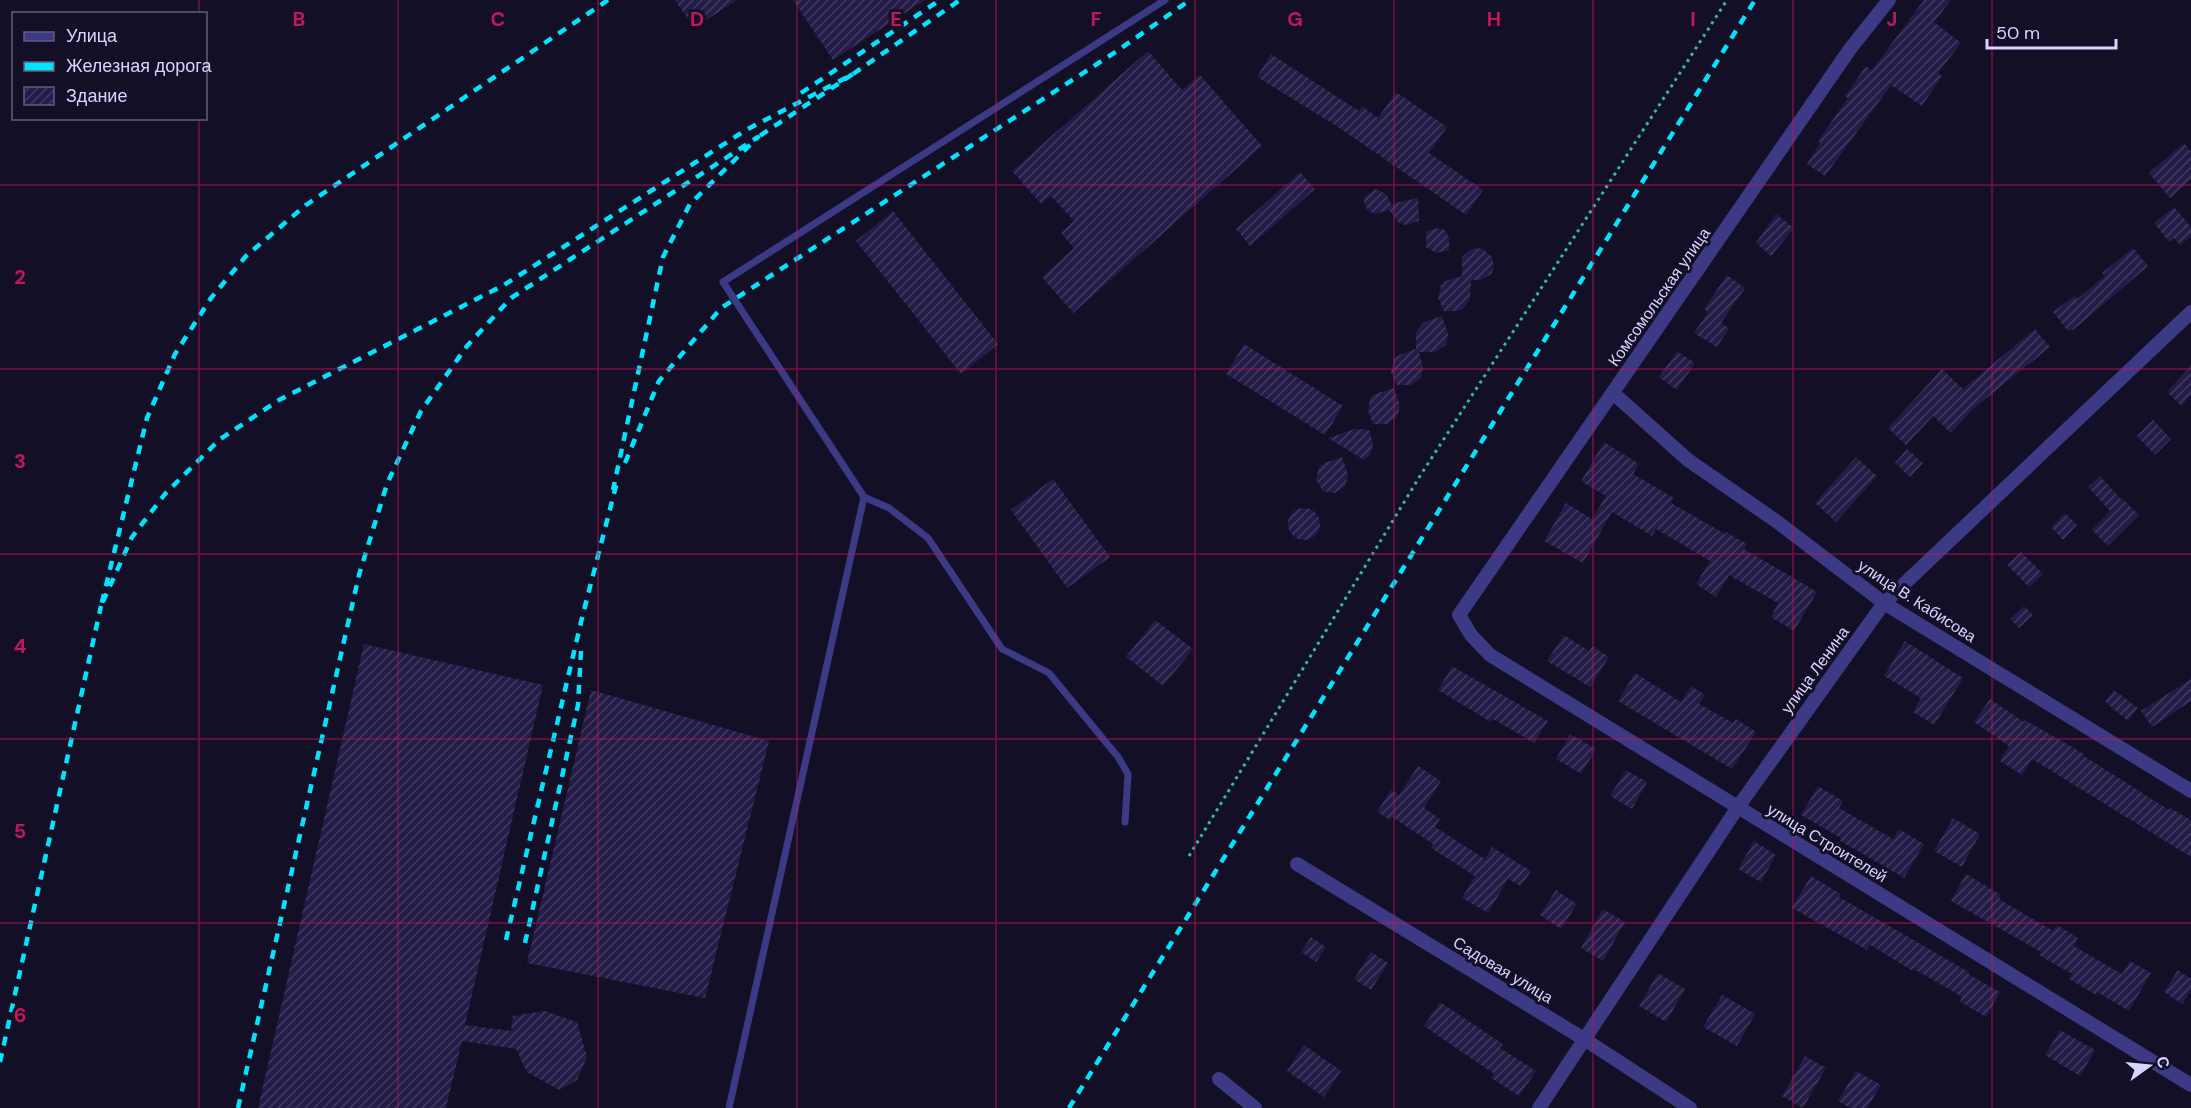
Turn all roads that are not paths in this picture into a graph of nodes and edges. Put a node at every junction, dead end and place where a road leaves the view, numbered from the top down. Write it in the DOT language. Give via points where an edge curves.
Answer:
graph roads {
  1 [pos="1165,0"];
  2 [pos="1889,0"];
  3 [pos="2191,312"];
  4 [pos="1613,393"];
  5 [pos="864,497"];
  6 [pos="1884,603"];
  7 [pos="1459,615"];
  8 [pos="2191,791"];
  9 [pos="1738,807"];
  10 [pos="1125,822"];
  11 [pos="1296,864"];
  12 [pos="1584,1039"];
  13 [pos="1219,1079"];
  14 [pos="2191,1085"];
  15 [pos="729,1108"];
  16 [pos="1255,1108"];
  17 [pos="1539,1108"];
  18 [pos="1690,1108"];
  1 -- 5 [label="lane" via="723,282"];
  2 -- 4 [label="street, Комсомольская улица" via="1850,50"];
  3 -- 6 [label="street, улица Ленина"];
  4 -- 6 [label="street, улица В. Кабисова" via="1688,460"];
  4 -- 7 [label="street, Комсомольская улица"];
  5 -- 10 [label="lane" via="889,508 928,538 1002,650 1049,673 1118,757 1128,774"];
  5 -- 15 [label="lane"];
  6 -- 8 [label="street, улица В. Кабисова"];
  6 -- 9 [label="street, улица Ленина"];
  7 -- 9 [label="street, улица Строителей" via="1490,655"];
  9 -- 12 [label="street, улица Ленина"];
  9 -- 14 [label="street, улица Строителей"];
  11 -- 12 [label="street, Садовая улица"];
  12 -- 17 [label="street, улица Ленина"];
  12 -- 18 [label="street, Садовая улица"];
  13 -- 16 [label="street"];
}
